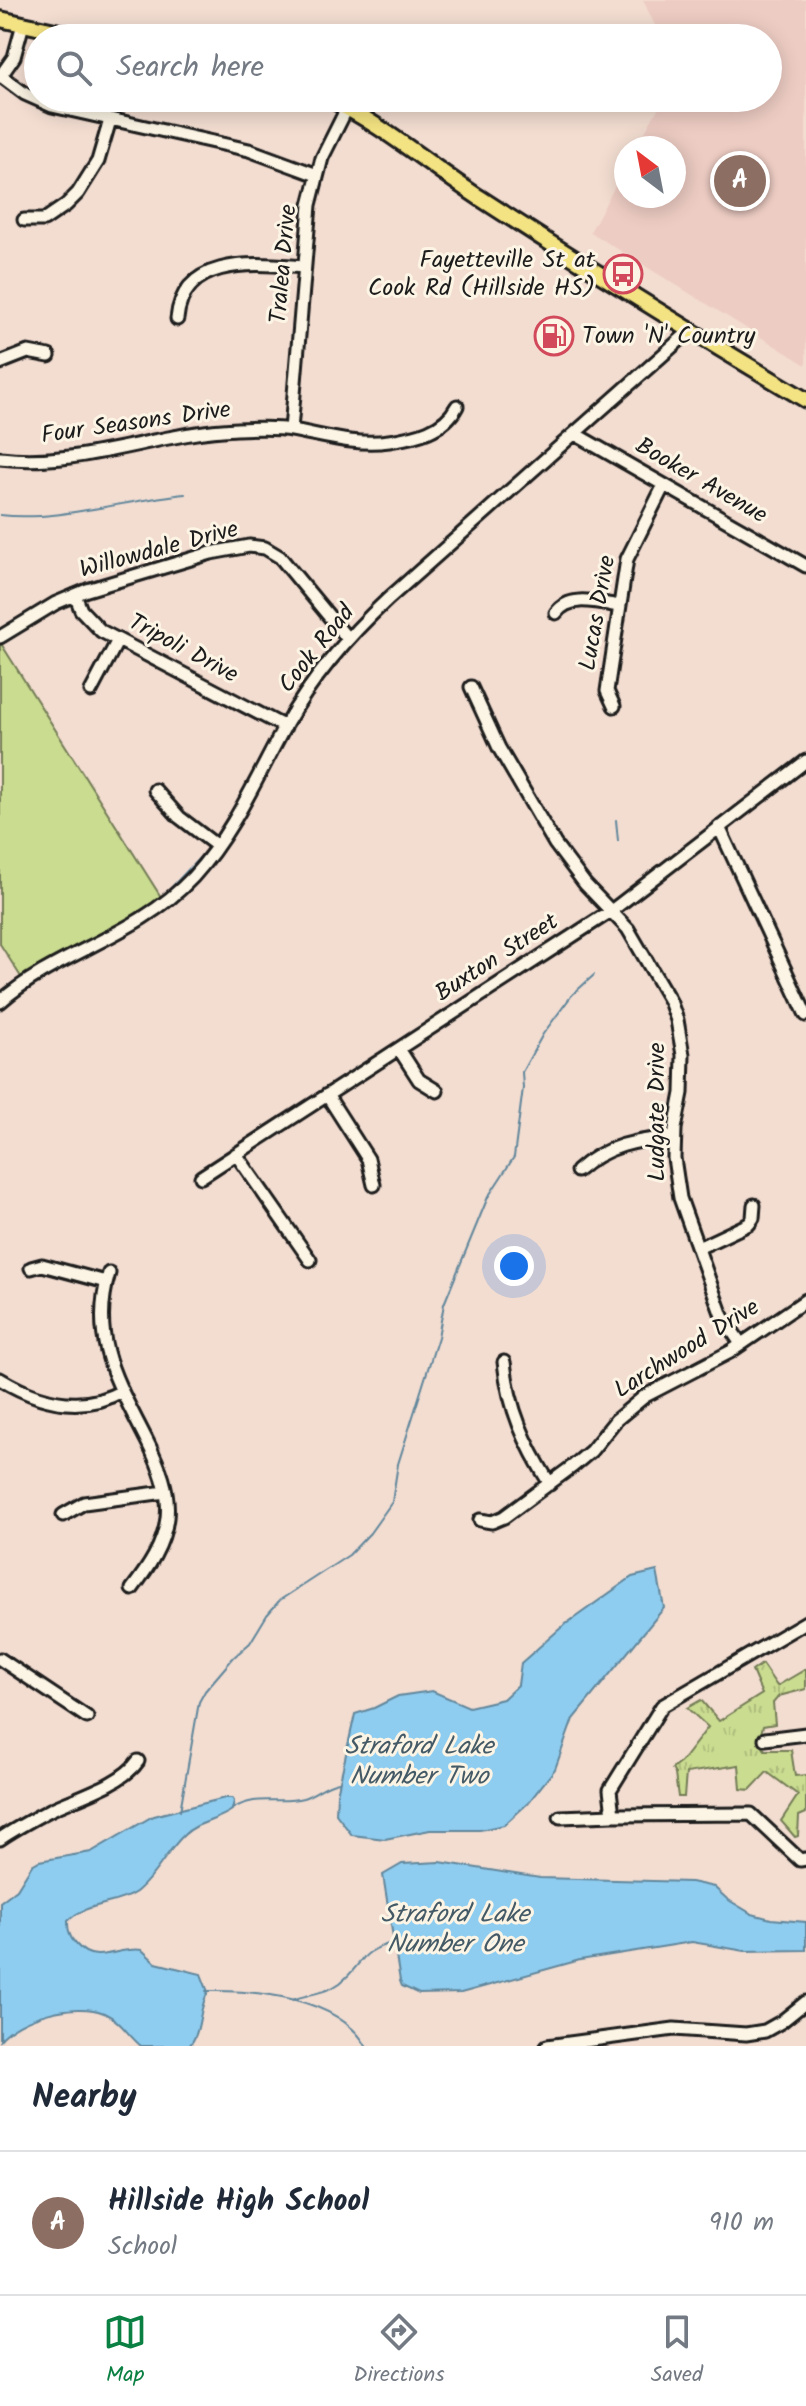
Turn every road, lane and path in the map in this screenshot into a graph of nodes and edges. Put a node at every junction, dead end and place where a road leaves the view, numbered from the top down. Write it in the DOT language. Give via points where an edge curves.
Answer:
graph roads {
  1 [pos="0,19"];
  2 [pos="23,24"];
  3 [pos="0,76"];
  4 [pos="24,93"];
  5 [pos="78,112"];
  6 [pos="345,112"];
  7 [pos="353,112"];
  8 [pos="110,120"];
  9 [pos="317,175"];
  10 [pos="24,220"];
  11 [pos="304,267"];
  12 [pos="177,319"];
  13 [pos="691,330"];
  14 [pos="49,356"];
  15 [pos="0,363"];
  16 [pos="806,400"];
  17 [pos="457,406"];
  18 [pos="291,430"];
  19 [pos="575,434"];
  20 [pos="0,458"];
  21 [pos="664,485"];
  22 [pos="806,566"];
  23 [pos="75,595"];
  24 [pos="619,606"];
  25 [pos="556,613"];
  26 [pos="0,637"];
  27 [pos="347,638"];
  28 [pos="118,640"];
  29 [pos="471,687"];
  30 [pos="91,691"];
  31 [pos="614,706"];
  32 [pos="285,727"];
  33 [pos="806,761"];
  34 [pos="155,790"];
  35 [pos="719,827"];
  36 [pos="217,846"];
  37 [pos="611,911"];
  38 [pos="0,1002"];
  39 [pos="806,1015"];
  40 [pos="399,1049"];
  41 [pos="437,1091"];
  42 [pos="327,1095"];
  43 [pos="674,1137"];
  44 [pos="236,1154"];
  45 [pos="577,1171"];
  46 [pos="201,1177"];
  47 [pos="374,1185"];
  48 [pos="754,1205"];
  49 [pos="698,1248"];
  50 [pos="310,1260"];
  51 [pos="31,1268"];
  52 [pos="806,1300"];
  53 [pos="741,1344"];
  54 [pos="504,1362"];
  55 [pos="0,1379"];
  56 [pos="122,1391"];
  57 [pos="550,1484"];
  58 [pos="165,1492"];
  59 [pos="63,1515"];
  60 [pos="480,1520"];
  61 [pos="132,1589"];
  62 [pos="806,1622"];
  63 [pos="0,1659"];
  64 [pos="87,1717"];
  65 [pos="806,1734"];
  66 [pos="765,1739"];
  67 [pos="138,1761"];
  68 [pos="613,1815"];
  69 [pos="560,1817"];
  70 [pos="0,1839"];
  71 [pos="806,1859"];
  72 [pos="806,2002"];
  73 [pos="547,2046"];
  1 -- 2 [label="main road"];
  2 -- 3 [label="street" via="14,57"];
  3 -- 4 [label="street"];
  5 -- 8 [label="street"];
  6 -- 9 [label="street, Tralea Drive"];
  7 -- 13 [label="main road"];
  8 -- 9 [label="street" via="249,150"];
  8 -- 10 [label="street" via="98,161 78,193 44,220"];
  9 -- 11 [label="street, Tralea Drive"];
  11 -- 12 [label="street" via="254,264 215,271 183,295"];
  11 -- 18 [label="street, Tralea Drive"];
  13 -- 16 [label="main road"];
  13 -- 19 [label="street, Cook Road"];
  14 -- 15 [label="street" via="28,352"];
  17 -- 18 [label="street, Four Seasons Drive" via="450,418 421,435 383,442"];
  18 -- 20 [label="street, Four Seasons Drive" via="220,430 40,461"];
  19 -- 21 [label="street, Booker Avenue"];
  19 -- 27 [label="street, Cook Road"];
  21 -- 22 [label="street, Booker Avenue"];
  21 -- 24 [label="street, Lucas Drive" via="627,559"];
  23 -- 26 [label="street, Willowdale Drive"];
  23 -- 27 [label="street, Willowdale Drive" via="211,553 259,547 286,563"];
  23 -- 28 [label="street, Tripoli Drive" via="90,622"];
  24 -- 25 [label="street" via="570,601"];
  24 -- 31 [label="street, Lucas Drive" via="607,691"];
  27 -- 32 [label="street, Cook Road"];
  28 -- 30 [label="street"];
  28 -- 32 [label="street, Tripoli Drive"];
  29 -- 37 [label="street, Ludgate Drive" via="499,748 555,844"];
  32 -- 36 [label="street, Cook Road"];
  33 -- 35 [label="street, Buxton Street"];
  34 -- 36 [label="street"];
  35 -- 37 [label="street, Buxton Street"];
  35 -- 39 [label="street"];
  36 -- 38 [label="street, Cook Road" via="156,909"];
  37 -- 40 [label="street, Buxton Street"];
  37 -- 43 [label="street, Ludgate Drive" via="638,945 677,1020 683,1074"];
  40 -- 41 [label="street" via="419,1080"];
  40 -- 42 [label="street, Buxton Street"];
  42 -- 44 [label="street, Buxton Street"];
  42 -- 47 [label="street" via="368,1159"];
  43 -- 45 [label="street" via="612,1147"];
  43 -- 49 [label="street, Ludgate Drive" via="680,1198"];
  44 -- 46 [label="street, Buxton Street"];
  44 -- 50 [label="street"];
  48 -- 49 [label="street" via="749,1224"];
  49 -- 53 [label="street, Ludgate Drive" via="722,1316"];
  51 -- 56 [label="street" via="42,1265 108,1277 101,1307 104,1346"];
  52 -- 53 [label="street, Larchwood Drive"];
  53 -- 57 [label="street, Larchwood Drive" via="633,1404 591,1451"];
  54 -- 57 [label="street" via="514,1416"];
  55 -- 56 [label="street" via="35,1397 63,1403 90,1402"];
  56 -- 58 [label="street" via="157,1461"];
  57 -- 60 [label="street, Larchwood Drive" via="504,1517"];
  58 -- 59 [label="street" via="84,1503"];
  58 -- 61 [label="street" via="161,1543"];
  62 -- 68 [label="street" via="662,1706 610,1790"];
  63 -- 64 [label="street"];
  65 -- 66 [label="street"];
  67 -- 70 [label="street" via="121,1776"];
  68 -- 69 [label="street"];
  68 -- 71 [label="street" via="751,1814 800,1860"];
  72 -- 73 [label="street" via="765,2031 674,2029"];
}
